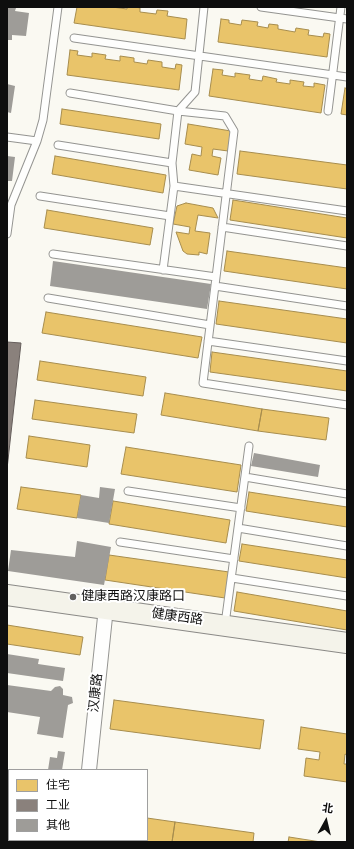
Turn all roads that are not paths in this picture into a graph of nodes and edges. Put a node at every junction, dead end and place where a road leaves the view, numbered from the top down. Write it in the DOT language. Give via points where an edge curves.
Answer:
graph roads {
  1 [pos="58,7"];
  2 [pos="204,7"];
  3 [pos="261,7"];
  4 [pos="342,7"];
  5 [pos="344,19"];
  6 [pos="74,38"];
  7 [pos="198,56"];
  8 [pos="333,75"];
  9 [pos="347,77"];
  10 [pos="70,93"];
  11 [pos="178,111"];
  12 [pos="328,111"];
  13 [pos="7,137"];
  14 [pos="37,142"];
  15 [pos="58,145"];
  16 [pos="172,163"];
  17 [pos="174,186"];
  18 [pos="226,193"];
  19 [pos="40,196"];
  20 [pos="9,205"];
  21 [pos="347,211"];
  22 [pos="170,216"];
  23 [pos="222,228"];
  24 [pos="7,234"];
  25 [pos="347,246"];
  26 [pos="53,254"];
  27 [pos="164,270"];
  28 [pos="216,277"];
  29 [pos="215,286"];
  30 [pos="48,298"];
  31 [pos="347,306"];
  32 [pos="210,325"];
  33 [pos="208,341"];
  34 [pos="347,361"];
  35 [pos="347,405"];
  36 [pos="249,446"];
  37 [pos="245,477"];
  38 [pos="128,491"];
  39 [pos="347,494"];
  40 [pos="241,508"];
  41 [pos="238,528"];
  42 [pos="120,542"];
  43 [pos="347,546"];
  44 [pos="234,559"];
  45 [pos="232,578"];
  46 [pos="7,595"];
  47 [pos="347,596"];
  48 [pos="7,605"];
  49 [pos="105,617"];
  50 [pos="225,629"];
  51 [pos="347,643"];
  52 [pos="347,650"];
  53 [pos="89,769"];
  1 -- 14 [label="lane" via="43,120"];
  2 -- 7 [label="lane"];
  3 -- 5 [label="lane"];
  4 -- 5 [label="lane"];
  5 -- 8 [label="lane"];
  6 -- 7 [label="lane"];
  7 -- 8 [label="lane"];
  7 -- 11 [label="lane" via="195,92"];
  8 -- 9 [label="lane"];
  8 -- 12 [label="lane"];
  10 -- 11 [label="lane"];
  11 -- 16 [label="lane"];
  11 -- 18 [label="lane" via="225,116 234,131"];
  13 -- 14 [label="lane"];
  14 -- 20 [label="lane"];
  15 -- 16 [label="lane"];
  16 -- 17 [label="lane"];
  17 -- 18 [label="lane"];
  17 -- 22 [label="lane"];
  18 -- 21 [label="lane"];
  18 -- 23 [label="lane"];
  19 -- 22 [label="lane"];
  20 -- 24 [label="lane"];
  22 -- 27 [label="lane"];
  23 -- 25 [label="lane"];
  23 -- 28 [label="lane"];
  26 -- 27 [label="lane"];
  27 -- 28 [label="lane"];
  28 -- 29 [label="lane"];
  29 -- 31 [label="lane"];
  29 -- 32 [label="lane"];
  30 -- 32 [label="lane"];
  32 -- 33 [label="lane"];
  33 -- 34 [label="lane"];
  33 -- 35 [label="lane" via="203,383"];
  36 -- 37 [label="lane"];
  37 -- 39 [label="lane"];
  37 -- 40 [label="lane"];
  38 -- 40 [label="lane"];
  40 -- 41 [label="lane"];
  41 -- 43 [label="lane"];
  41 -- 44 [label="lane"];
  42 -- 44 [label="lane"];
  44 -- 45 [label="lane"];
  45 -- 47 [label="lane"];
  45 -- 50 [label="lane"];
  46 -- 50 [label="street, 健康西路"];
  48 -- 49 [label="street, 健康西路"];
  49 -- 50 [label="street, 健康西路"];
  49 -- 53 [label="street, 汉康路"];
  50 -- 51 [label="street, 健康西路"];
  50 -- 52 [label="street, 健康西路"];
}
